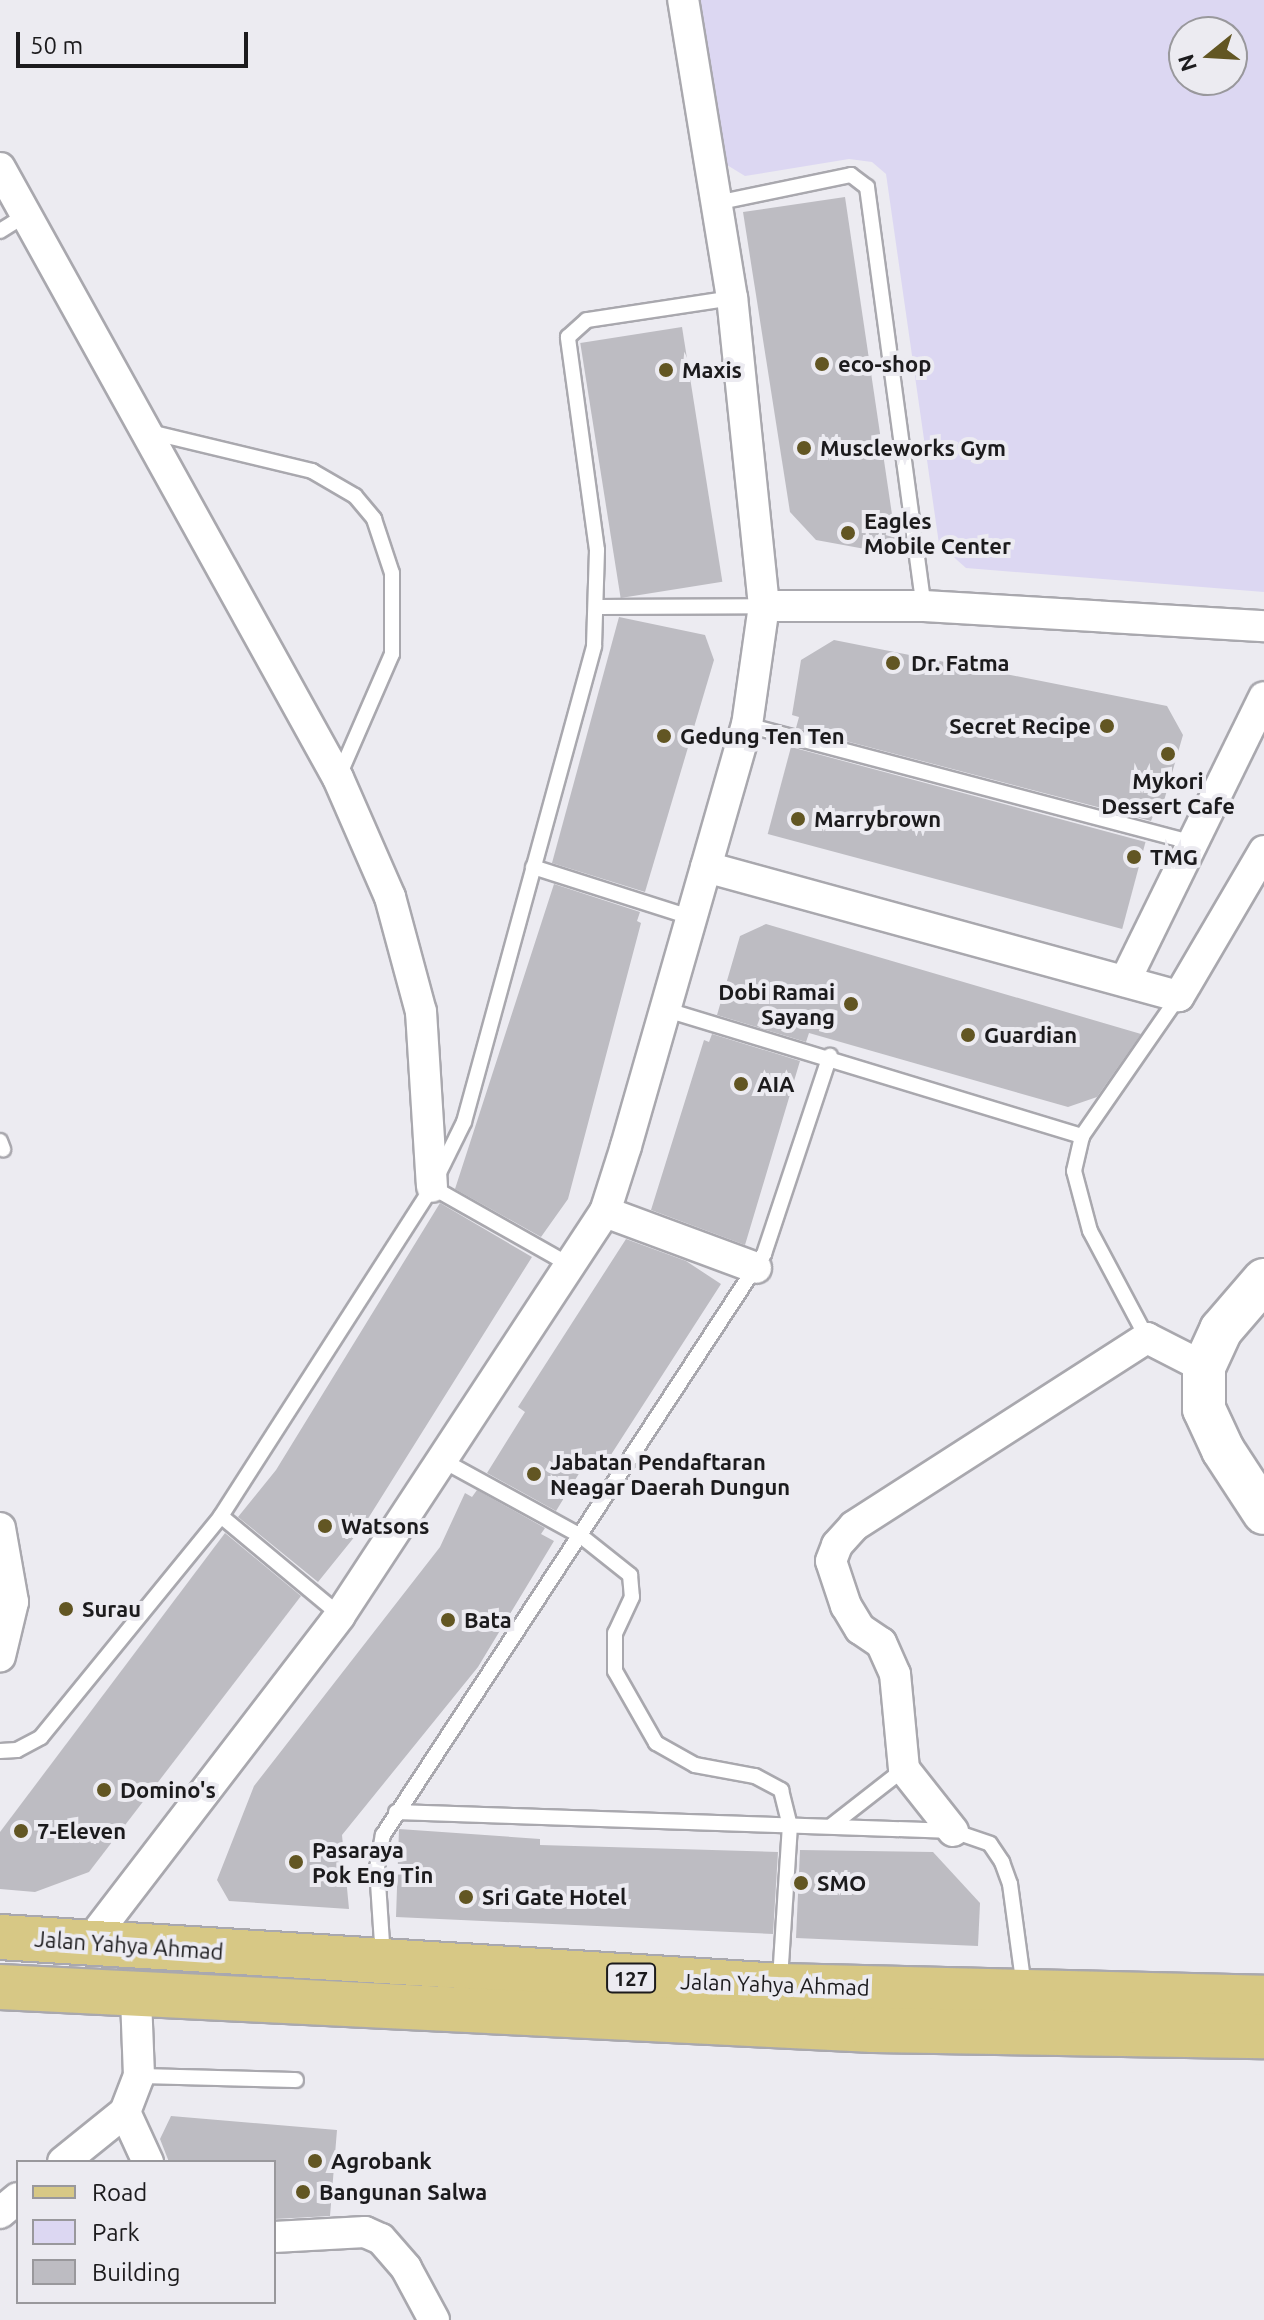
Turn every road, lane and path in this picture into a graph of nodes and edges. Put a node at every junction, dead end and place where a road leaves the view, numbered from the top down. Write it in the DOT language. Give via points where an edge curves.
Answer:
graph roads {
  1 [pos="683,0"];
  2 [pos="0,168"];
  3 [pos="716,203"];
  4 [pos="27,214"];
  5 [pos="0,231"];
  6 [pos="732,298"];
  7 [pos="150,432"];
  8 [pos="764,606"];
  9 [pos="924,606"];
  10 [pos="598,607"];
  11 [pos="1264,626"];
  12 [pos="1264,697"];
  13 [pos="747,725"];
  14 [pos="338,778"];
  15 [pos="1196,843"];
  16 [pos="1264,851"];
  17 [pos="533,867"];
  18 [pos="706,867"];
  19 [pos="693,918"];
  20 [pos="1125,981"];
  21 [pos="1179,996"];
  22 [pos="667,1010"];
  23 [pos="830,1056"];
  24 [pos="1082,1136"];
  25 [pos="432,1187"];
  26 [pos="605,1212"];
  27 [pos="570,1265"];
  28 [pos="756,1268"];
  29 [pos="1264,1280"];
  30 [pos="1147,1338"];
  31 [pos="1204,1367"];
  32 [pos="442,1460"];
  33 [pos="1264,1513"];
  34 [pos="221,1516"];
  35 [pos="0,1528"];
  36 [pos="581,1536"];
  37 [pos="340,1615"];
  38 [pos="0,1656"];
  39 [pos="0,1751"];
  40 [pos="904,1769"];
  41 [pos="396,1812"];
  42 [pos="790,1825"];
  43 [pos="831,1826"];
  44 [pos="953,1831"];
  45 [pos="0,1937"];
  46 [pos="91,1940"];
  47 [pos="384,1965"];
  48 [pos="780,1986"];
  49 [pos="0,1987"];
  50 [pos="1024,1991"];
  51 [pos="136,1997"];
  52 [pos="1264,1998"];
  53 [pos="1264,2036"];
  54 [pos="139,2076"];
  55 [pos="296,2080"];
  56 [pos="125,2112"];
  57 [pos="65,2160"];
  58 [pos="147,2160"];
  59 [pos="16,2200"];
  60 [pos="0,2213"];
  61 [pos="276,2237"];
  62 [pos="434,2320"];
  1 -- 3 [label="street"];
  2 -- 4 [label="street"];
  3 -- 6 [label="street"];
  3 -- 9 [label="lane" via="851,175 867,187"];
  4 -- 5 [label="lane"];
  4 -- 7 [label="street"];
  6 -- 8 [label="street"];
  6 -- 10 [label="lane" via="587,320 568,337 597,550"];
  7 -- 14 [label="street"];
  7 -- 14 [label="lane" via="312,471 355,496 374,519 392,573 392,654"];
  8 -- 9 [label="street"];
  8 -- 10 [label="lane"];
  8 -- 13 [label="street"];
  9 -- 11 [label="street"];
  10 -- 17 [label="lane" via="594,646"];
  12 -- 15 [label="street"];
  13 -- 15 [label="lane"];
  13 -- 18 [label="street"];
  14 -- 25 [label="street" via="390,897 414,971"];
  15 -- 20 [label="street"];
  16 -- 21 [label="street"];
  17 -- 19 [label="lane"];
  17 -- 25 [label="lane" via="464,1122"];
  18 -- 19 [label="street"];
  18 -- 20 [label="street"];
  19 -- 22 [label="street"];
  20 -- 21 [label="street"];
  21 -- 24 [label="lane"];
  22 -- 23 [label="lane"];
  22 -- 26 [label="street"];
  23 -- 24 [label="lane"];
  23 -- 28 [label="lane" via="778,1220"];
  24 -- 30 [label="lane" via="1074,1171 1078,1200"];
  25 -- 27 [label="lane"];
  25 -- 34 [label="lane"];
  26 -- 27 [label="street"];
  26 -- 28 [label="street"];
  27 -- 32 [label="street"];
  28 -- 36 [label="lane"];
  29 -- 31 [label="street" via="1221,1330"];
  30 -- 31 [label="street"];
  30 -- 40 [label="street" via="854,1526 837,1545 831,1561 846,1606 860,1629 881,1643 895,1674"];
  31 -- 33 [label="street" via="1204,1409 1223,1450"];
  32 -- 36 [label="lane"];
  32 -- 37 [label="street"];
  34 -- 37 [label="lane"];
  34 -- 39 [label="lane" via="41,1737 17,1750"];
  35 -- 38 [label="street" via="13,1602"];
  36 -- 41 [label="lane"];
  36 -- 42 [label="lane" via="630,1575 632,1597 615,1633 615,1671 656,1743 695,1765 755,1776 781,1790"];
  37 -- 46 [label="street"];
  40 -- 43 [label="lane"];
  40 -- 44 [label="street"];
  41 -- 42 [label="lane"];
  41 -- 47 [label="lane" via="383,1835 377,1868"];
  42 -- 43 [label="lane"];
  42 -- 48 [label="lane"];
  43 -- 44 [label="lane"];
  44 -- 50 [label="lane" via="990,1844 1002,1862 1010,1884"];
  45 -- 46 [label="main road, Jalan Yahya Ahmad / 127"];
  46 -- 47 [label="main road, Jalan Yahya Ahmad / 127"];
  47 -- 48 [label="main road, Jalan Yahya Ahmad / 127"];
  48 -- 50 [label="main road, Jalan Yahya Ahmad / 127"];
  49 -- 51 [label="main road, Jalan Yahya Ahmad / 127"];
  50 -- 52 [label="main road, Jalan Yahya Ahmad / 127"];
  51 -- 53 [label="main road, Jalan Yahya Ahmad / 127" via="873,2030"];
  51 -- 54 [label="street"];
  54 -- 55 [label="lane"];
  54 -- 56 [label="street"];
  56 -- 57 [label="street"];
  56 -- 58 [label="street"];
  59 -- 60 [label="street"];
  61 -- 62 [label="street" via="365,2232 381,2239 400,2259"];
}
